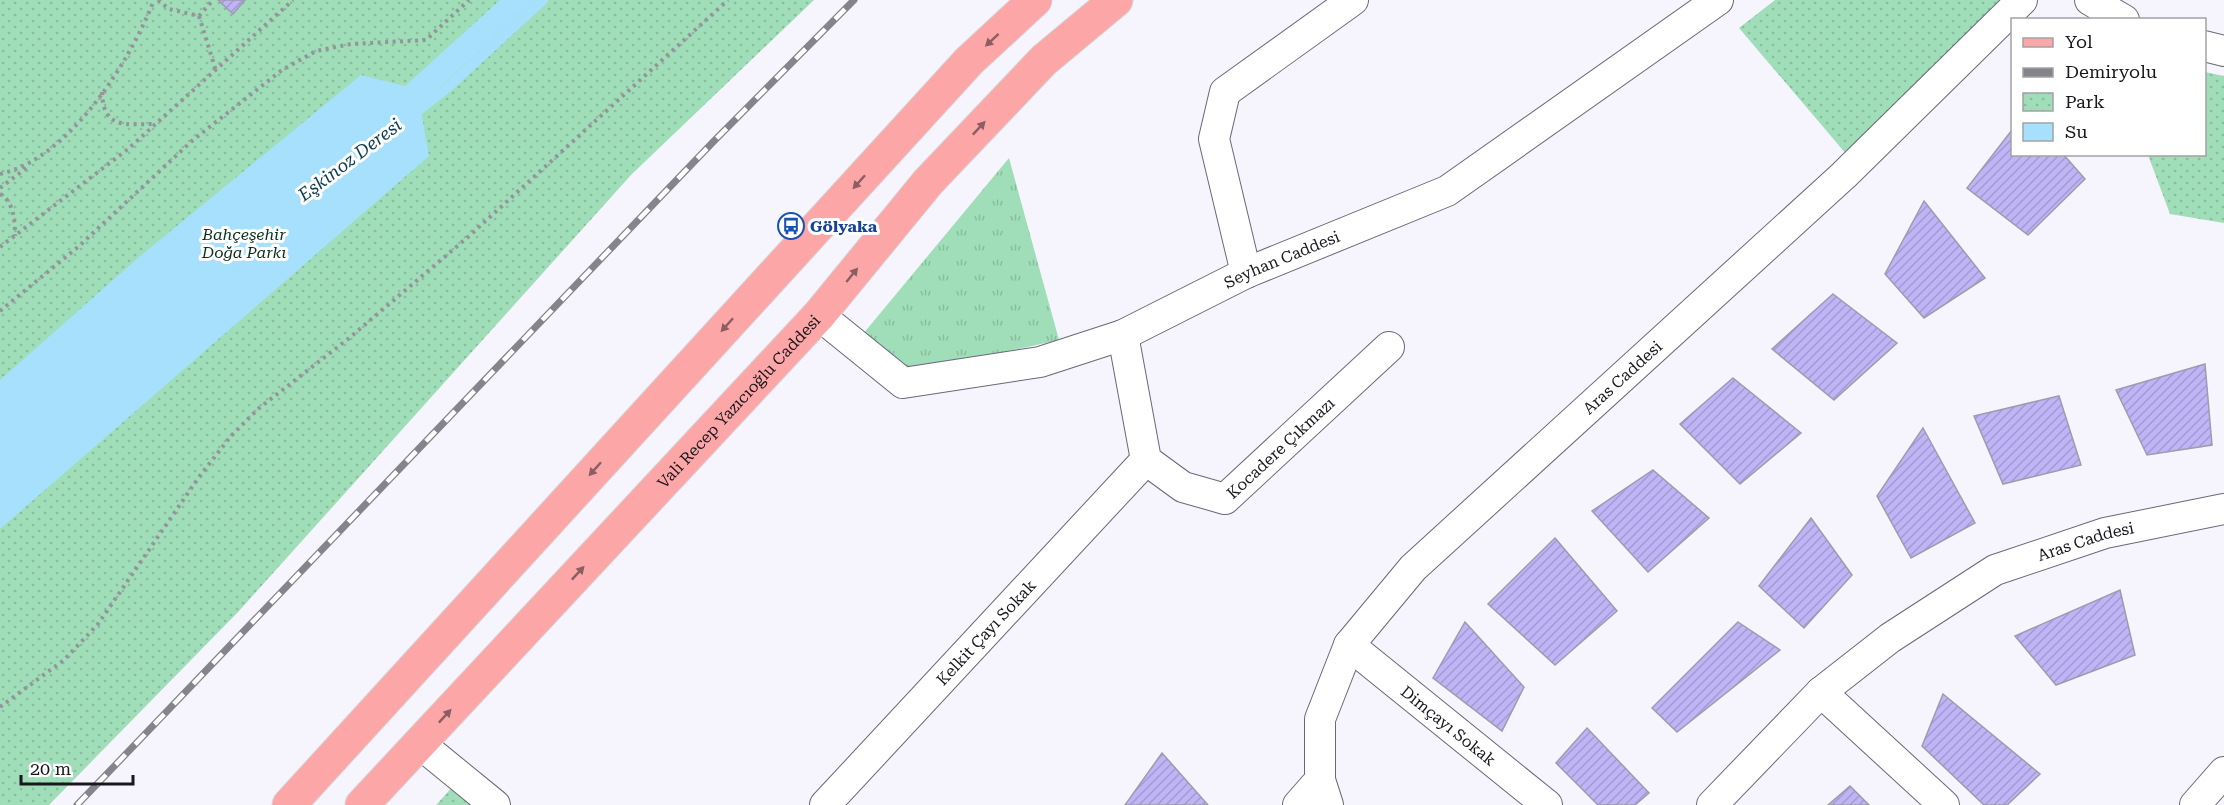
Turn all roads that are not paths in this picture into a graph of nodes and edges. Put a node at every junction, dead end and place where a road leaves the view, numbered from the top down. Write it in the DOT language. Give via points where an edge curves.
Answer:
graph roads {
  1 [pos="1035,0"];
  2 [pos="1116,0"];
  3 [pos="1353,0"];
  4 [pos="1718,0"];
  5 [pos="2022,0"];
  6 [pos="2090,0"];
  7 [pos="2121,18"];
  8 [pos="2206,46"];
  9 [pos="2224,51"];
  10 [pos="1246,273"];
  11 [pos="819,315"];
  12 [pos="1123,335"];
  13 [pos="1389,347"];
  14 [pos="1146,460"];
  15 [pos="2224,508"];
  16 [pos="1349,645"];
  17 [pos="1821,692"];
  18 [pos="419,743"];
  19 [pos="2224,771"];
  20 [pos="1324,792"];
  21 [pos="289,805"];
  22 [pos="362,805"];
  23 [pos="495,805"];
  24 [pos="825,805"];
  25 [pos="1298,805"];
  26 [pos="1547,805"];
  27 [pos="1712,805"];
  28 [pos="1944,805"];
  29 [pos="2195,805"];
  1 -- 21 [label="main road, one-way" via="969,62"];
  11 -- 2 [label="main road, Vali Recep Yazıcıoğlu Caddesi, one-way" via="928,182 1044,60"];
  3 -- 10 [label="street" via="1225,92 1214,139"];
  4 -- 10 [label="street, Seyhan Caddesi" via="1447,191"];
  5 -- 16 [label="street, Aras Caddesi" via="1844,175 1413,568"];
  6 -- 7 [label="street"];
  8 -- 9 [label="street"];
  10 -- 12 [label="street, Seyhan Caddesi"];
  11 -- 12 [label="street, Seyhan Caddesi" via="903,383 1040,362"];
  18 -- 11 [label="main road, Vali Recep Yazıcıoğlu Caddesi, one-way"];
  12 -- 14 [label="street"];
  13 -- 14 [label="street, Kocadere Çıkmazı" via="1225,499 1183,487"];
  14 -- 24 [label="street, Kelkit Çayı Sokak"];
  15 -- 17 [label="street, Aras Caddesi" via="2105,533 1995,570 1890,638"];
  16 -- 20 [label="street, Aras Caddesi" via="1320,719"];
  16 -- 26 [label="street, Dimçayı Sokak"];
  17 -- 27 [label="street, Aras Caddesi"];
  17 -- 28 [label="street"];
  18 -- 22 [label="main road, Vali Recep Yazıcıoğlu Caddesi"];
  18 -- 23 [label="street"];
  19 -- 29 [label="street"];
  20 -- 25 [label="street"];
}
